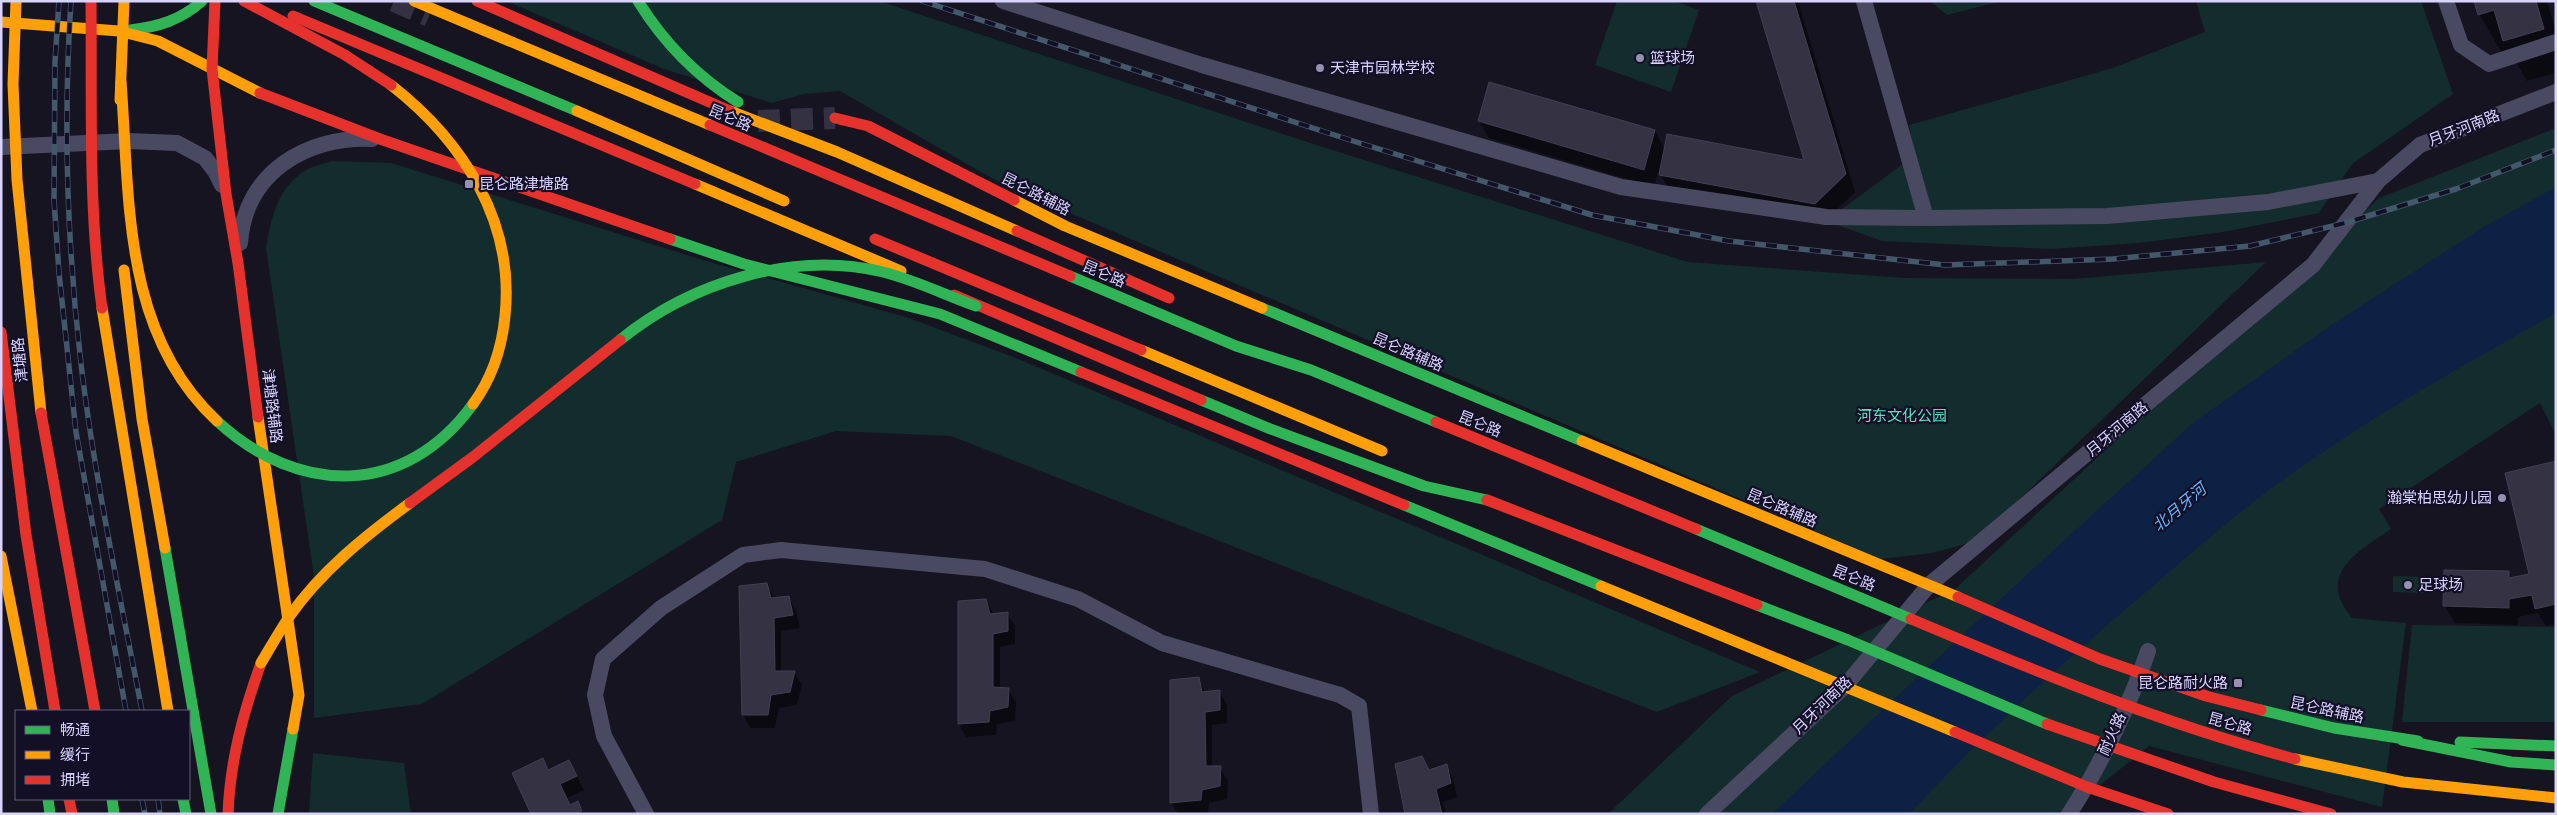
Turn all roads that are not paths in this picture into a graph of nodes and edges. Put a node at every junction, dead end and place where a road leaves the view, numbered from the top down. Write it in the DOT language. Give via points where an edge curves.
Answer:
graph roads {
  1 [pos="16,1"];
  2 [pos="91,1"];
  3 [pos="124,1"];
  4 [pos="202,1"];
  5 [pos="215,1"];
  6 [pos="244,1"];
  7 [pos="252,1"];
  8 [pos="314,1"];
  9 [pos="414,1"];
  10 [pos="477,1"];
  11 [pos="638,1"];
  12 [pos="1003,1"];
  13 [pos="1864,1"];
  14 [pos="2446,1"];
  15 [pos="1,22"];
  16 [pos="119,31"];
  17 [pos="2556,42"];
  18 [pos="212,69"];
  19 [pos="121,82"];
  20 [pos="2556,92"];
  21 [pos="835,118"];
  22 [pos="380,139"];
  23 [pos="1,147"];
  24 [pos="837,152"];
  25 [pos="2378,181"];
  26 [pos="226,194"];
  27 [pos="792,204"];
  28 [pos="1926,218"];
  29 [pos="864,235"];
  30 [pos="238,263"];
  31 [pos="1181,303"];
  32 [pos="976,306"];
  33 [pos="1,332"];
  34 [pos="1261,341"];
  35 [pos="1310,370"];
  36 [pos="1392,456"];
  37 [pos="4,462"];
  38 [pos="1445,479"];
  39 [pos="1487,500"];
  40 [pos="26,535"];
  41 [pos="1,556"];
  42 [pos="1930,585"];
  43 [pos="2148,651"];
  44 [pos="2141,672"];
  45 [pos="1845,686"];
  46 [pos="32,710"];
  47 [pos="55,710"];
  48 [pos="95,710"];
  49 [pos="168,710"];
  50 [pos="2402,740"];
  51 [pos="2556,746"];
  52 [pos="2556,765"];
  53 [pos="2087,786"];
  54 [pos="2556,798"];
  55 [pos="48,800"];
  56 [pos="69,800"];
  57 [pos="112,800"];
  58 [pos="183,800"];
  59 [pos="50,814"];
  60 [pos="72,814"];
  61 [pos="114,814"];
  62 [pos="186,814"];
  63 [pos="212,814"];
  64 [pos="228,814"];
  65 [pos="278,814"];
  66 [pos="646,814"];
  67 [pos="1371,814"];
  68 [pos="1707,814"];
  69 [pos="2069,814"];
  70 [pos="2168,814"];
  71 [pos="2331,814"];
  1 -- 48 [label="main road, 津塘路, bridge" via="13,84 17,180 39,400"];
  2 -- 49 [label="main road, bridge" via="93,184 98,277"];
  3 -- 19 [label="main road, bridge"];
  4 -- 16 [label="main road" via="183,17 164,24"];
  5 -- 18 [label="main road, 津塘路辅路"];
  6 -- 19 [label="main road, bridge" via="336,49 386,80 416,104 457,149 492,210 506,260 509,300 504,334 483,392 465,417 424,453 366,474 344,477 316,475 255,453 214,419 194,396 158,336 142,289 129,204"];
  7 -- 32 [label="main road, bridge" via="331,30 880,260"];
  8 -- 27 [label="main road" via="476,67"];
  9 -- 35 [label="main road, 昆仑路, bridge" via="1236,346"];
  10 -- 24 [label="main road, bridge" via="721,108"];
  11 -- 24 [label="main road, bridge" via="681,58 724,94"];
  12 -- 28 [label="street" via="1202,65 1621,187 1826,217"];
  13 -- 28 [label="street"];
  14 -- 17 [label="street" via="2461,45 2489,64"];
  15 -- 16 [label="main road"];
  16 -- 18 [label="main road" via="158,41"];
  18 -- 22 [label="main road" via="257,92"];
  18 -- 26 [label="main road, 津塘路辅路"];
  19 -- 63 [label="main road, bridge" via="118,129 123,252 142,419"];
  20 -- 25 [label="street, 月牙河南路" via="2420,145"];
  21 -- 42 [label="main road, 昆仑路辅路" via="868,126 1065,226"];
  22 -- 30 [label="street" via="356,138 322,145 290,158 278,168 264,181 244,213"];
  22 -- 45 [label="main road" via="744,264 940,314"];
  23 -- 26 [label="street" via="129,141 177,143 205,158"];
  24 -- 31 [label="main road, bridge"];
  25 -- 28 [label="street" via="2268,202 2117,215"];
  25 -- 42 [label="street, 月牙河南路" via="2313,265"];
  26 -- 30 [label="main road, 津塘路辅路"];
  29 -- 36 [label="main road"];
  30 -- 65 [label="main road, 津塘路辅路" via="274,536 299,695"];
  32 -- 39 [label="main road" via="1277,431 1424,486"];
  32 -- 64 [label="main road, bridge" via="882,272 848,267 791,268 740,278 656,313 473,457 364,537 318,581 289,617 261,663 236,737 228,783"];
  33 -- 40 [label="main road"];
  34 -- 35 [label="main road, bridge"];
  35 -- 54 [label="main road, 昆仑路, bridge" via="2030,668 2192,729 2312,764 2396,781 2494,794"];
  37 -- 40 [label="main road"];
  38 -- 39 [label="main road"];
  39 -- 71 [label="main road, bridge" via="1848,640 2050,725 2214,782"];
  40 -- 47 [label="main road"];
  41 -- 46 [label="main road"];
  42 -- 44 [label="main road, 昆仑路辅路" via="2100,659"];
  42 -- 45 [label="street, 月牙河南路"];
  43 -- 44 [label="street, 耐火路"];
  44 -- 50 [label="main road, 昆仑路辅路" via="2206,696 2257,710"];
  44 -- 53 [label="street, 耐火路"];
  45 -- 53 [label="main road"];
  45 -- 68 [label="street, 月牙河南路"];
  50 -- 51 [label="main road, 昆仑路辅路"];
  50 -- 52 [label="main road" via="2510,762"];
  53 -- 69 [label="street, 耐火路"];
  53 -- 70 [label="main road"];
  55 -- 59 [label="main road"];
  56 -- 60 [label="main road"];
  57 -- 61 [label="main road"];
  58 -- 62 [label="main road"];
  66 -- 67 [label="street" via="604,736 595,695 603,658 661,608 743,555 781,550 984,569 1078,598 1162,643 1340,694 1359,706"];
}
